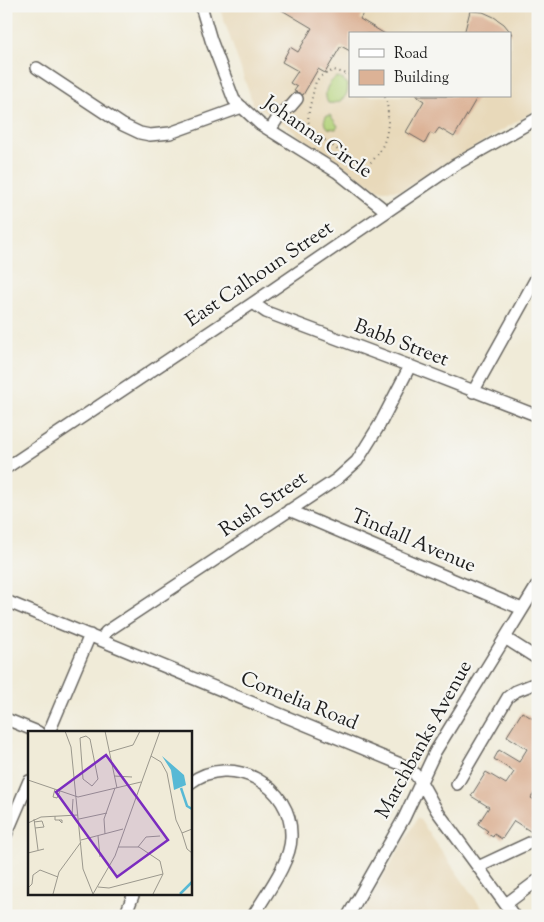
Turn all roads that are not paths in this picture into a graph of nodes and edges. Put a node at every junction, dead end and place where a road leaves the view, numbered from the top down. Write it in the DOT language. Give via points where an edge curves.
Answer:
graph roads {
  1 [pos="200,6"];
  2 [pos="37,68"];
  3 [pos="297,99"];
  4 [pos="242,107"];
  5 [pos="538,118"];
  6 [pos="270,130"];
  7 [pos="386,212"];
  8 [pos="538,274"];
  9 [pos="253,303"];
  10 [pos="410,366"];
  11 [pos="473,392"];
  12 [pos="538,416"];
  13 [pos="6,468"];
  14 [pos="289,510"];
  15 [pos="538,584"];
  16 [pos="6,601"];
  17 [pos="522,609"];
  18 [pos="90,635"];
  19 [pos="505,638"];
  20 [pos="102,640"];
  21 [pos="538,659"];
  22 [pos="538,681"];
  23 [pos="6,719"];
  24 [pos="36,731"];
  25 [pos="49,731"];
  26 [pos="421,782"];
  27 [pos="28,783"];
  28 [pos="191,783"];
  29 [pos="457,784"];
  30 [pos="6,835"];
  31 [pos="538,839"];
  32 [pos="478,867"];
  33 [pos="538,880"];
  34 [pos="134,894"];
  35 [pos="506,904"];
  36 [pos="125,916"];
  37 [pos="254,916"];
  38 [pos="348,916"];
  39 [pos="514,916"];
  1 -- 4 [label="street, Johanna Circle" via="234,100"];
  2 -- 4 [label="street" via="123,126 150,135 180,130"];
  3 -- 6 [label="street" via="281,113"];
  4 -- 6 [label="street, Johanna Circle"];
  5 -- 7 [label="street, East Calhoun Street" via="455,165"];
  6 -- 7 [label="street, Johanna Circle" via="337,172"];
  7 -- 9 [label="street, East Calhoun Street"];
  8 -- 11 [label="street"];
  9 -- 10 [label="street, Babb Street" via="266,312"];
  9 -- 13 [label="street, East Calhoun Street"];
  10 -- 11 [label="street, Babb Street"];
  10 -- 14 [label="street, Rush Street" via="357,460 337,479"];
  11 -- 12 [label="street, Babb Street"];
  14 -- 17 [label="street, Tindall Avenue"];
  14 -- 20 [label="street, Rush Street" via="106,632"];
  15 -- 17 [label="street, Marchbanks Avenue"];
  16 -- 18 [label="street, Cornelia Road"];
  17 -- 19 [label="street, Marchbanks Avenue"];
  18 -- 20 [label="street, Cornelia Road"];
  18 -- 25 [label="street"];
  19 -- 21 [label="street"];
  19 -- 26 [label="street, Marchbanks Avenue" via="435,752"];
  20 -- 26 [label="street, Cornelia Road" via="381,755 410,768"];
  22 -- 29 [label="street" via="508,697"];
  23 -- 24 [label="street"];
  26 -- 32 [label="street, Cornelia Road" via="437,811"];
  26 -- 38 [label="street, Marchbanks Avenue"];
  27 -- 30 [label="street"];
  28 -- 37 [label="street" via="206,774 242,772 265,784 284,805 291,826 290,848"];
  31 -- 32 [label="street"];
  32 -- 35 [label="street, Cornelia Road"];
  33 -- 35 [label="street"];
  34 -- 36 [label="street"];
  35 -- 39 [label="street, Cornelia Road"];
}
